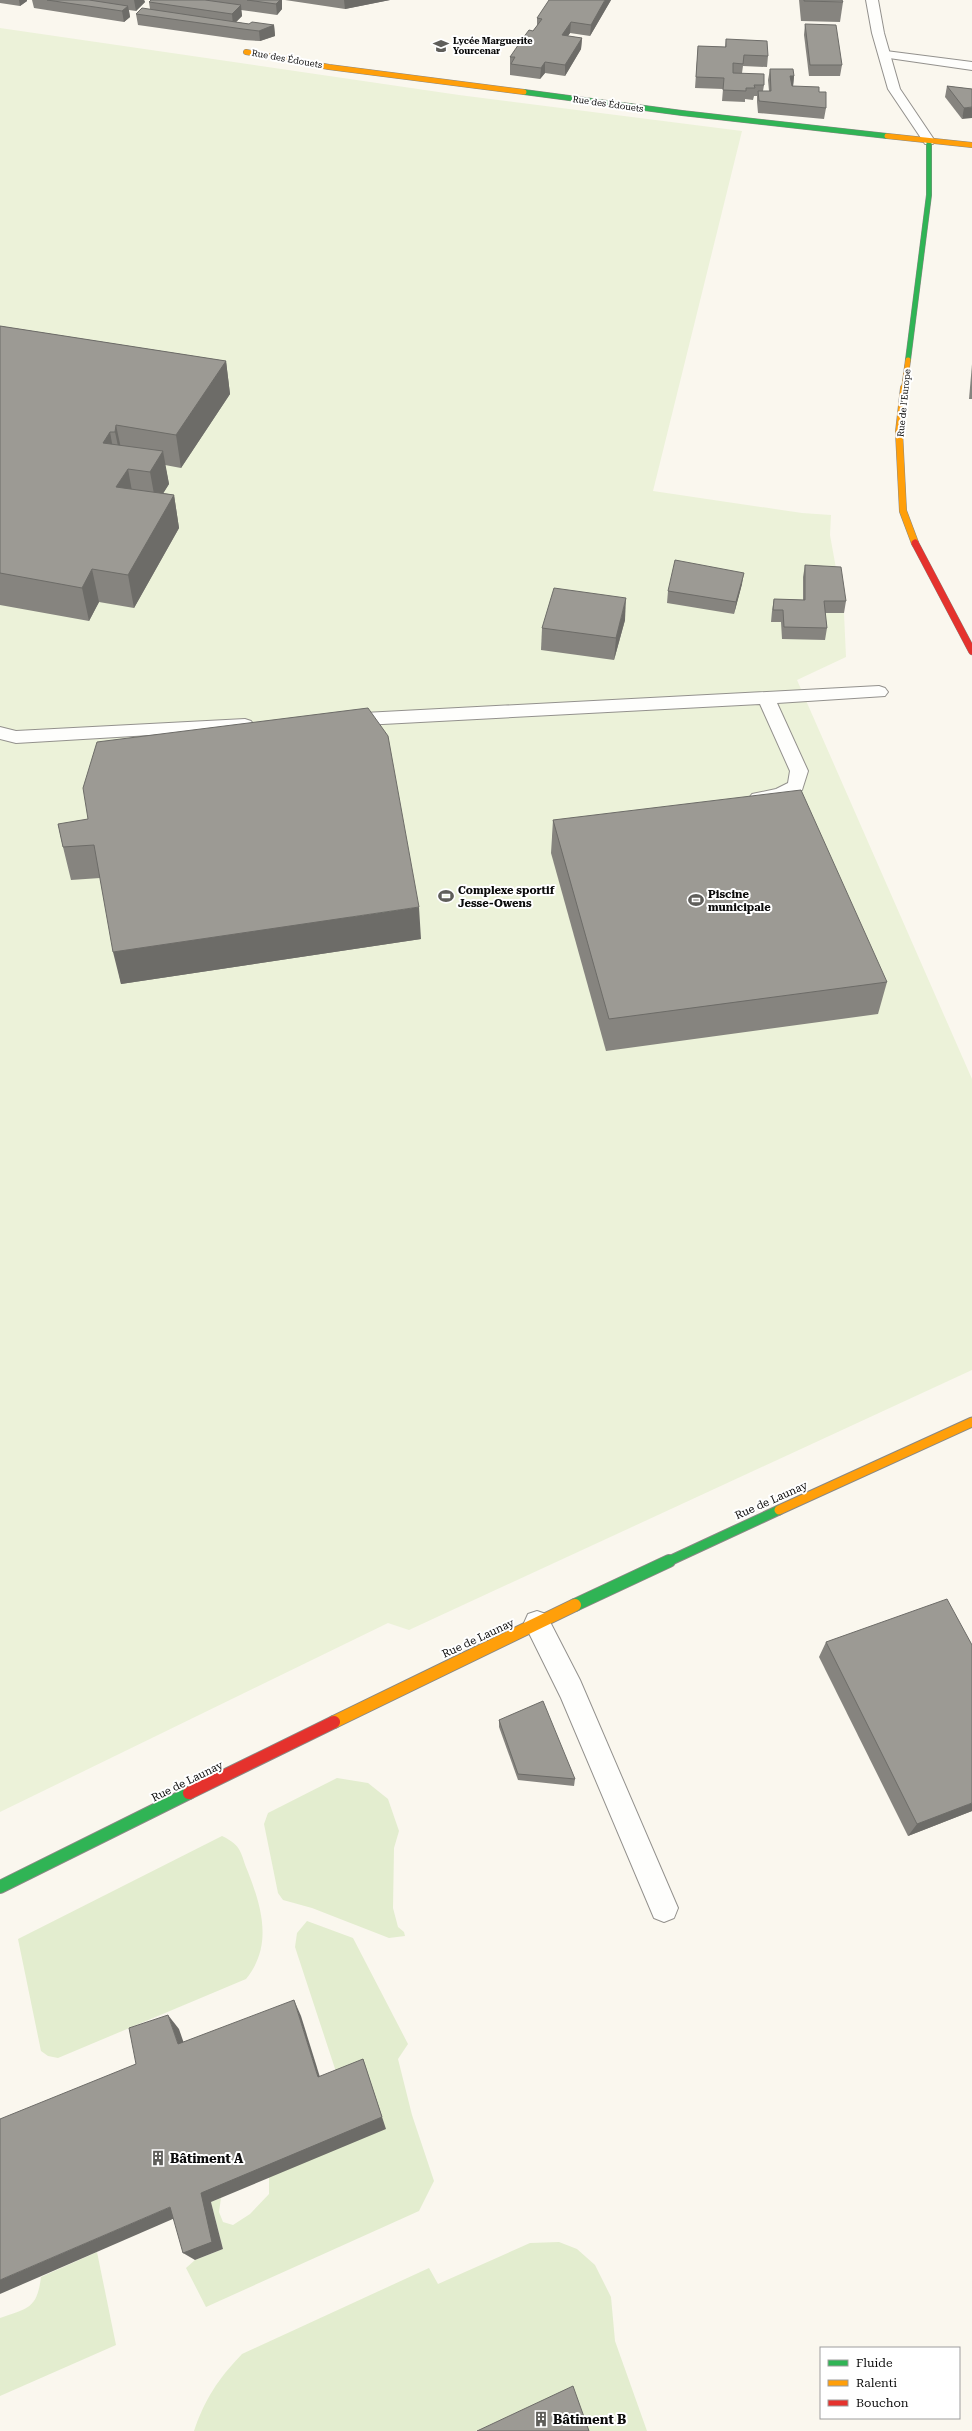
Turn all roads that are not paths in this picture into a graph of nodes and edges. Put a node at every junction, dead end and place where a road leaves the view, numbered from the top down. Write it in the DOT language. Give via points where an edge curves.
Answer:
graph roads {
  1 [pos="872,0"];
  2 [pos="246,52"];
  3 [pos="886,55"];
  4 [pos="972,66"];
  5 [pos="929,141"];
  6 [pos="972,145"];
  7 [pos="972,651"];
  8 [pos="879,692"];
  9 [pos="767,699"];
  10 [pos="326,721"];
  11 [pos="264,724"];
  12 [pos="0,733"];
  13 [pos="742,800"];
  14 [pos="972,1422"];
  15 [pos="537,1623"];
  16 [pos="0,1887"];
  17 [pos="664,1908"];
  1 -- 3 [label="street" via="878,33"];
  2 -- 5 [label="street, Rue des Édouets" via="330,67 682,114"];
  3 -- 4 [label="street"];
  3 -- 5 [label="street" via="894,89"];
  5 -- 6 [label="street, Rue des Édouets"];
  5 -- 7 [label="street, Rue de l'Europe" via="926,226 899,432 904,511 918,552"];
  8 -- 9 [label="street" via="803,694"];
  9 -- 10 [label="street"];
  9 -- 13 [label="street" via="799,771 796,786 780,795"];
  11 -- 12 [label="street" via="16,737"];
  14 -- 15 [label="street, Rue de Launay" via="655,1566"];
  15 -- 16 [label="street, Rue de Launay"];
  15 -- 17 [label="street" via="571,1689"];
}
